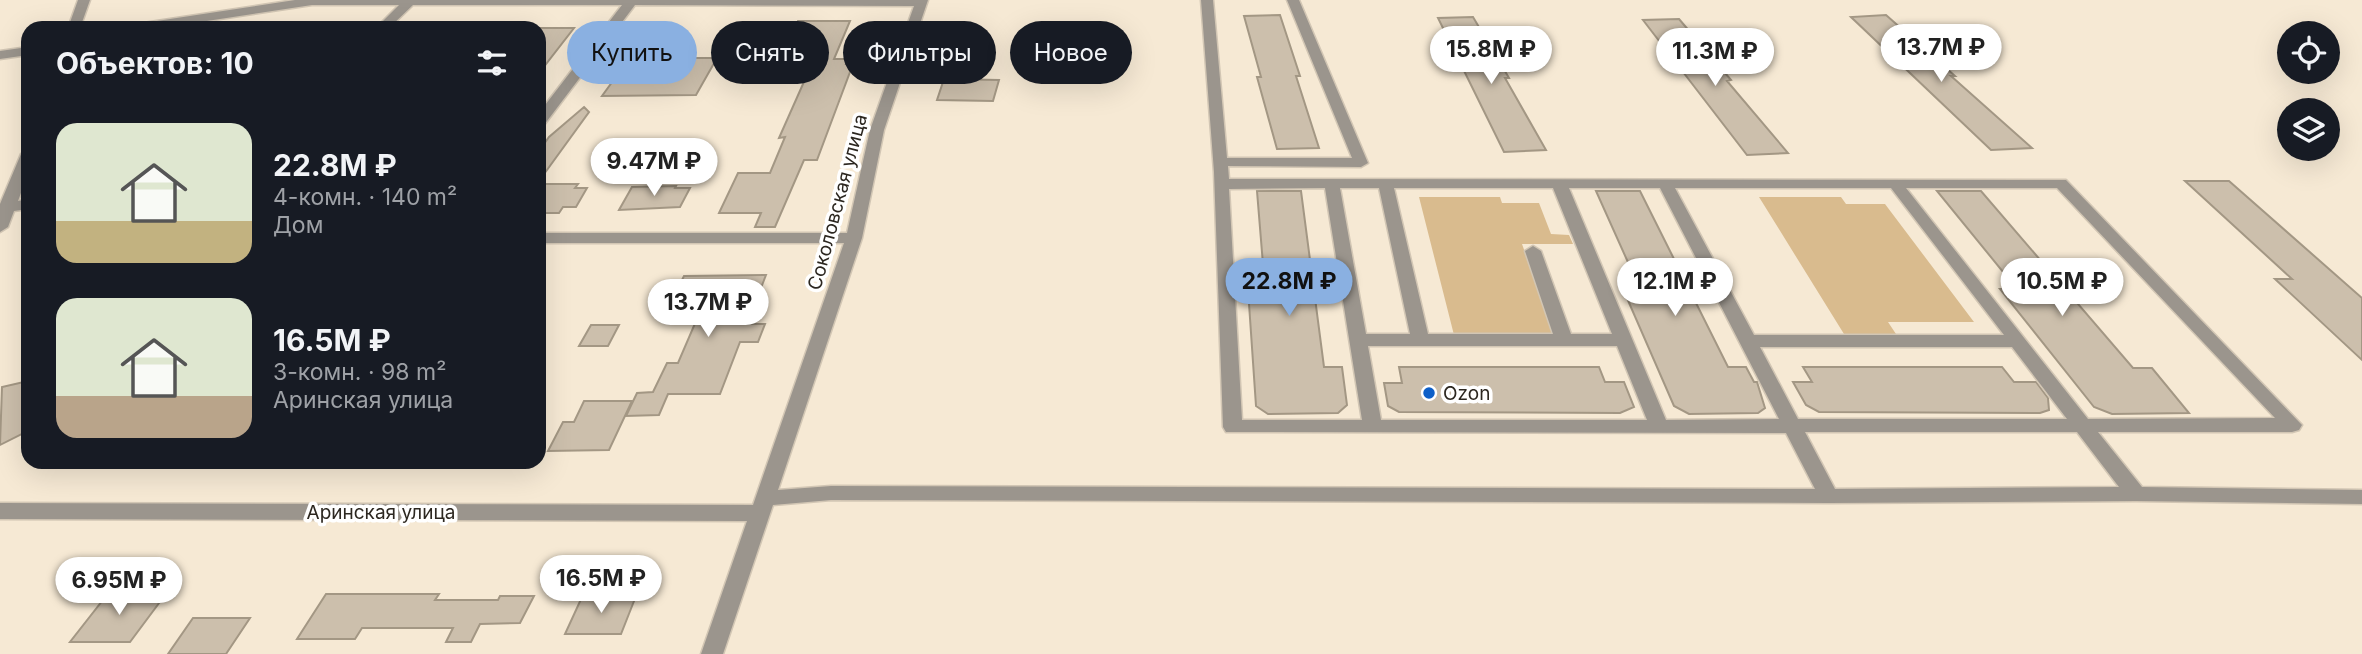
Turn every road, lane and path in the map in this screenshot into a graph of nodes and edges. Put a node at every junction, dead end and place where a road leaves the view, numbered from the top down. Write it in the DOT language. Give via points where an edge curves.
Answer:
graph roads {
  1 [pos="84,0"];
  2 [pos="313,0"];
  3 [pos="1207,0"];
  4 [pos="1293,0"];
  5 [pos="573,1"];
  6 [pos="922,1"];
  7 [pos="409,2"];
  8 [pos="631,2"];
  9 [pos="76,21"];
  10 [pos="181,21"];
  11 [pos="389,21"];
  12 [pos="21,52"];
  13 [pos="0,55"];
  14 [pos="546,112"];
  15 [pos="1220,162"];
  16 [pos="21,170"];
  17 [pos="1332,183"];
  18 [pos="1385,183"];
  19 [pos="1559,183"];
  20 [pos="1665,183"];
  21 [pos="1895,183"];
  22 [pos="1222,184"];
  23 [pos="4,208"];
  24 [pos="0,227"];
  25 [pos="546,238"];
  26 [pos="854,238"];
  27 [pos="1532,251"];
  28 [pos="1358,340"];
  29 [pos="1420,340"];
  30 [pos="1564,340"];
  31 [pos="1623,340"];
  32 [pos="1748,341"];
  33 [pos="2017,341"];
  34 [pos="1659,426"];
  35 [pos="1793,426"];
  36 [pos="2083,426"];
  37 [pos="1373,427"];
  38 [pos="2136,494"];
  39 [pos="1829,496"];
  40 [pos="2362,497"];
  41 [pos="764,505"];
  42 [pos="0,511"];
  43 [pos="712,654"];
  1 -- 9 [label="street"];
  2 -- 7 [label="street"];
  2 -- 10 [label="street"];
  3 -- 15 [label="street"];
  4 -- 15 [label="street" via="1361,163"];
  5 -- 7 [label="street"];
  5 -- 8 [label="street"];
  6 -- 8 [label="street"];
  6 -- 26 [label="street, Соколовская улица" via="877,130"];
  7 -- 11 [label="street"];
  8 -- 14 [label="street"];
  12 -- 13 [label="street"];
  15 -- 22 [label="street"];
  16 -- 23 [label="street"];
  17 -- 18 [label="street"];
  17 -- 22 [label="street"];
  17 -- 28 [label="street"];
  18 -- 19 [label="street"];
  18 -- 29 [label="street"];
  19 -- 20 [label="street"];
  19 -- 31 [label="street"];
  20 -- 21 [label="street"];
  20 -- 32 [label="street"];
  21 -- 33 [label="street"];
  21 -- 36 [label="street" via="2061,183 2292,425"];
  22 -- 37 [label="street" via="1233,427"];
  23 -- 24 [label="street"];
  25 -- 26 [label="street"];
  26 -- 41 [label="street, Соколовская улица"];
  27 -- 30 [label="street"];
  28 -- 29 [label="street"];
  28 -- 37 [label="street"];
  29 -- 30 [label="street"];
  30 -- 31 [label="street"];
  31 -- 34 [label="street"];
  32 -- 33 [label="street"];
  32 -- 35 [label="street"];
  33 -- 36 [label="street"];
  34 -- 35 [label="street"];
  34 -- 37 [label="street"];
  35 -- 36 [label="street"];
  35 -- 39 [label="street"];
  36 -- 38 [label="street"];
  38 -- 39 [label="street, Аринская улица"];
  38 -- 40 [label="street, Аринская улица"];
  39 -- 41 [label="street, Аринская улица" via="831,493"];
  41 -- 42 [label="street, Аринская улица"];
  41 -- 43 [label="street, Соколовская улица"];
}
